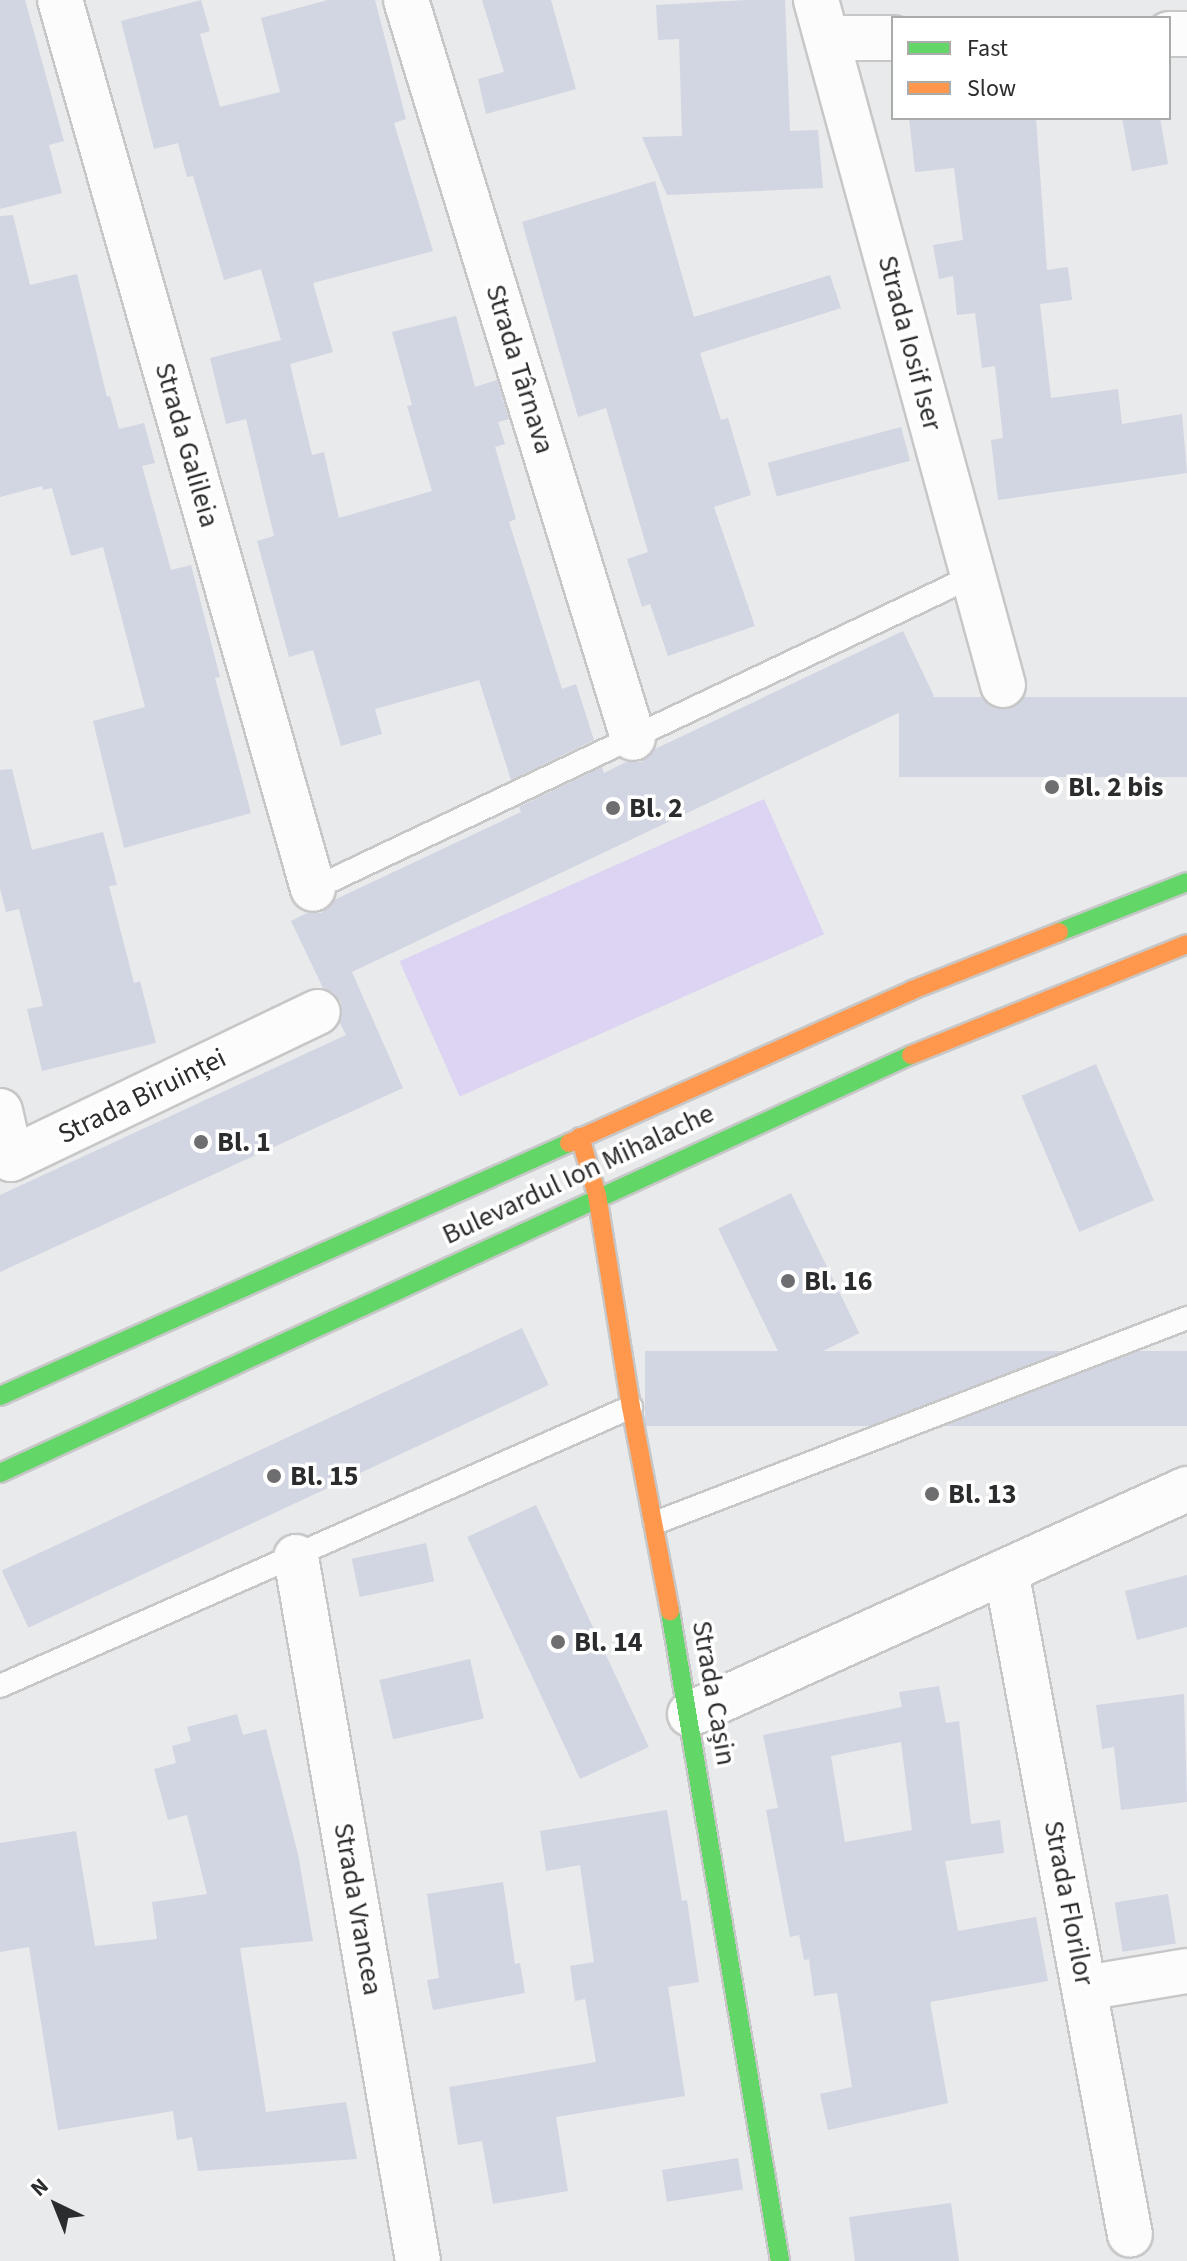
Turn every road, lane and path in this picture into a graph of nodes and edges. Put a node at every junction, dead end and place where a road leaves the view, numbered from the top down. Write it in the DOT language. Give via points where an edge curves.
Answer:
graph roads {
  1 [pos="60,0"];
  2 [pos="406,0"];
  3 [pos="821,19"];
  4 [pos="891,37"];
  5 [pos="973,576"];
  6 [pos="1003,685"];
  7 [pos="633,738"];
  8 [pos="1187,882"];
  9 [pos="313,889"];
  10 [pos="1187,944"];
  11 [pos="318,1012"];
  12 [pos="0,1111"];
  13 [pos="580,1137"];
  14 [pos="597,1195"];
  15 [pos="1187,1318"];
  16 [pos="0,1396"];
  17 [pos="631,1407"];
  18 [pos="0,1473"];
  19 [pos="1187,1489"];
  20 [pos="655,1523"];
  21 [pos="296,1557"];
  22 [pos="1006,1571"];
  23 [pos="0,1686"];
  24 [pos="690,1714"];
  25 [pos="1187,1971"];
  26 [pos="1085,1988"];
  27 [pos="1130,2235"];
  28 [pos="418,2261"];
  29 [pos="780,2261"];
  1 -- 9 [label="street, Strada Galileia"];
  2 -- 7 [label="street, Strada Târnava"];
  3 -- 4 [label="street"];
  3 -- 5 [label="street, Strada Iosif Iser"];
  5 -- 6 [label="street, Strada Iosif Iser"];
  5 -- 7 [label="lane"];
  7 -- 9 [label="lane"];
  8 -- 13 [label="main road, Bulevardul Ion Mihalache" via="912,990"];
  10 -- 14 [label="main road, Bulevardul Ion Mihalache" via="934,1044"];
  11 -- 12 [label="street, Strada Biruinței" via="11,1159"];
  13 -- 14 [label="main road, Strada Cașin"];
  13 -- 16 [label="main road, Bulevardul Ion Mihalache"];
  14 -- 17 [label="main road, Strada Cașin"];
  14 -- 18 [label="main road, Bulevardul Ion Mihalache"];
  15 -- 20 [label="lane"];
  17 -- 20 [label="main road, Strada Cașin"];
  17 -- 21 [label="lane"];
  19 -- 22 [label="street"];
  20 -- 24 [label="main road, Strada Cașin"];
  21 -- 23 [label="lane"];
  21 -- 28 [label="street, Strada Vrancea"];
  22 -- 24 [label="street"];
  22 -- 26 [label="street, Strada Florilor"];
  24 -- 29 [label="main road, Strada Cașin"];
  25 -- 26 [label="street"];
  26 -- 27 [label="street, Strada Florilor"];
}
